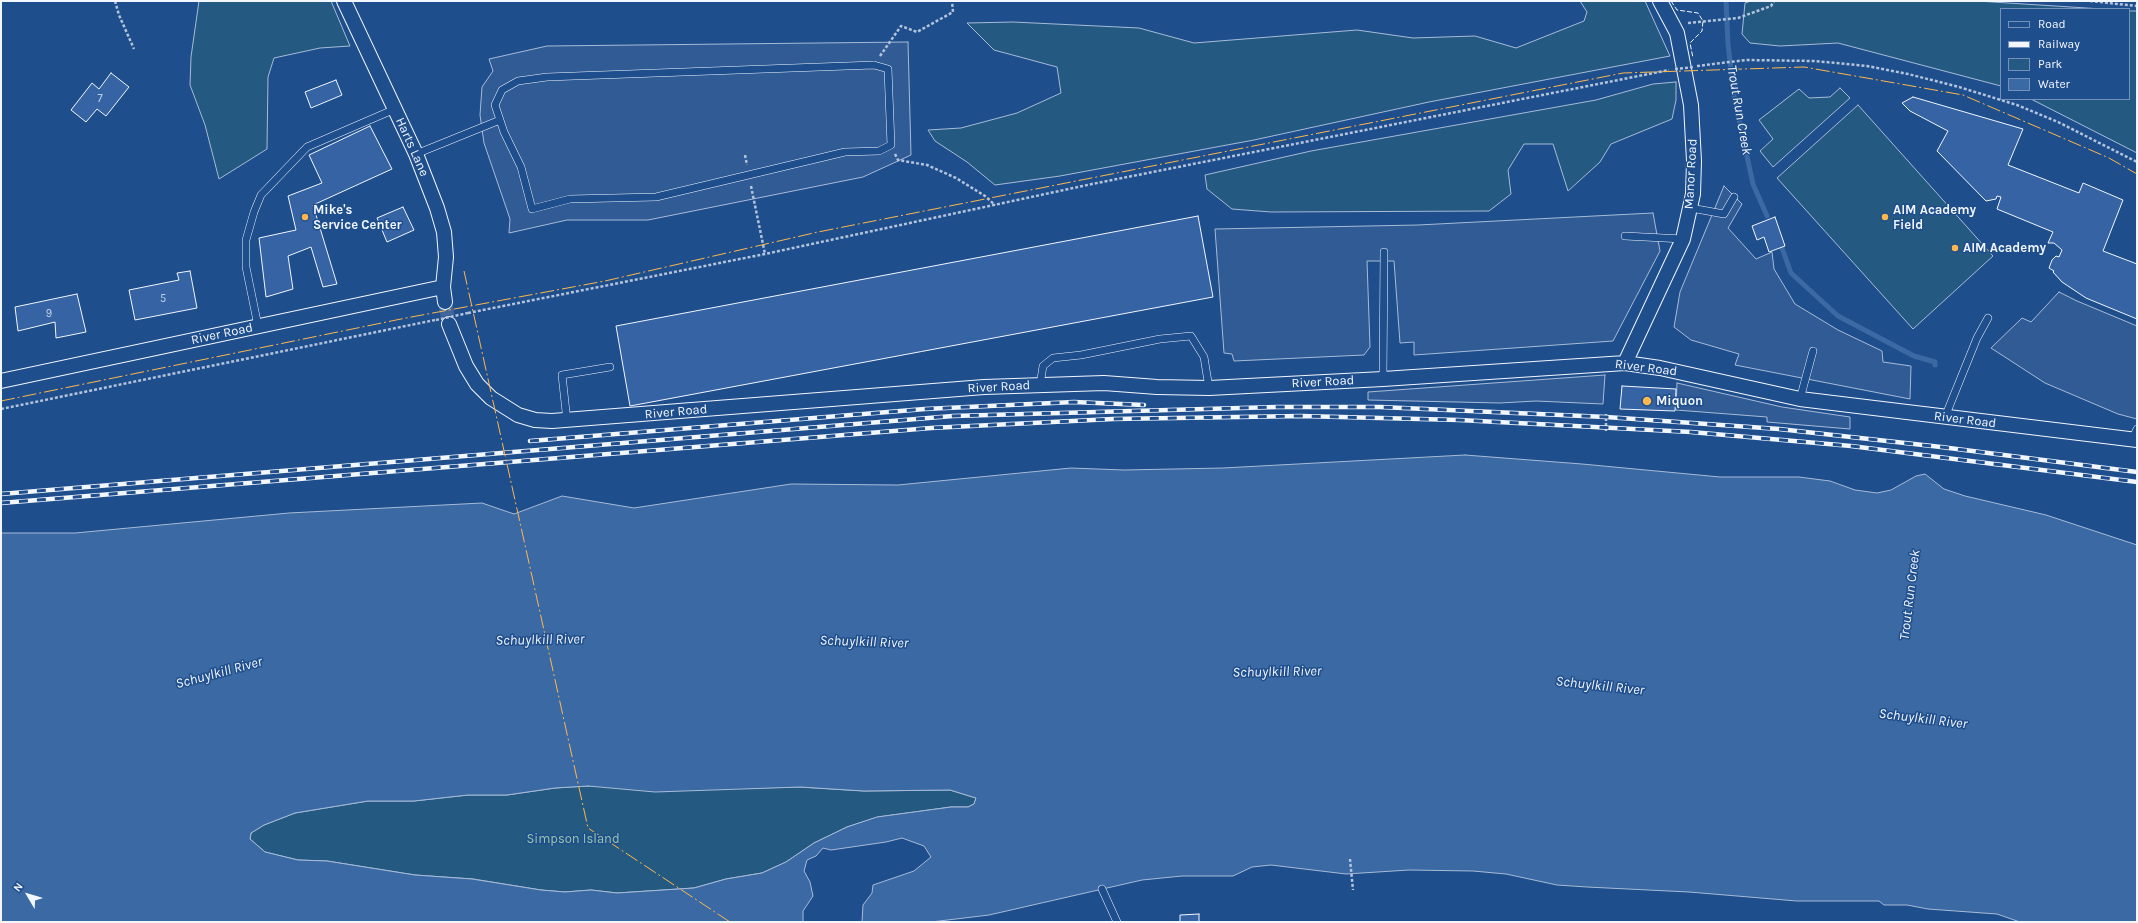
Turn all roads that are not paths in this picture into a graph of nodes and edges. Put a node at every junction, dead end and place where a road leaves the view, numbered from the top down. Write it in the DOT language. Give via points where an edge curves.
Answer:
graph roads {
  1 [pos="344,1"];
  2 [pos="1660,1"];
  3 [pos="394,109"];
  4 [pos="500,120"];
  5 [pos="416,154"];
  6 [pos="1734,197"];
  7 [pos="1691,208"];
  8 [pos="1625,236"];
  9 [pos="1683,239"];
  10 [pos="1384,252"];
  11 [pos="443,287"];
  12 [pos="445,302"];
  13 [pos="1988,318"];
  14 [pos="442,322"];
  15 [pos="258,326"];
  16 [pos="1813,351"];
  17 [pos="1625,363"];
  18 [pos="610,368"];
  19 [pos="1382,380"];
  20 [pos="1,381"];
  21 [pos="1040,385"];
  22 [pos="1209,388"];
  23 [pos="1800,399"];
  24 [pos="1945,418"];
  25 [pos="567,421"];
  26 [pos="2135,436"];
  27 [pos="1102,890"];
  28 [pos="1117,922"];
  1 -- 3 [label="street, Harts Lane"];
  2 -- 7 [label="street, Manor Road" via="1673,24 1682,56 1693,128 1694,178"];
  3 -- 5 [label="street, Harts Lane"];
  3 -- 15 [label="lane" via="307,148 261,195 246,240 246,267"];
  4 -- 4 [label="lane" via="521,167 532,210 570,199 656,197 845,152 880,151 891,145 888,69 874,65 547,77 518,81 502,90 495,105"];
  4 -- 5 [label="lane"];
  5 -- 11 [label="street, Harts Lane" via="444,232 446,257"];
  6 -- 7 [label="lane" via="1724,214"];
  7 -- 9 [label="street, Manor Road"];
  8 -- 9 [label="lane"];
  9 -- 17 [label="street, Manor Road"];
  10 -- 19 [label="lane"];
  11 -- 12 [label="street, Harts Lane"];
  11 -- 15 [label="street, River Road"];
  13 -- 24 [label="lane" via="1977,338"];
  14 -- 25 [label="street, River Road" via="477,384 491,398 518,415 535,420"];
  15 -- 20 [label="street, River Road"];
  16 -- 23 [label="lane"];
  17 -- 19 [label="street, River Road"];
  17 -- 23 [label="street, River Road" via="1660,368"];
  18 -- 25 [label="lane" via="562,375"];
  19 -- 22 [label="street, River Road"];
  21 -- 22 [label="street, River Road" via="1104,383"];
  21 -- 22 [label="lane" via="1043,366 1053,358 1081,356 1160,339 1191,336 1204,357"];
  21 -- 25 [label="street, River Road" via="984,387"];
  23 -- 24 [label="street, River Road"];
  24 -- 26 [label="street, River Road"];
  27 -- 28 [label="lane"];
}
